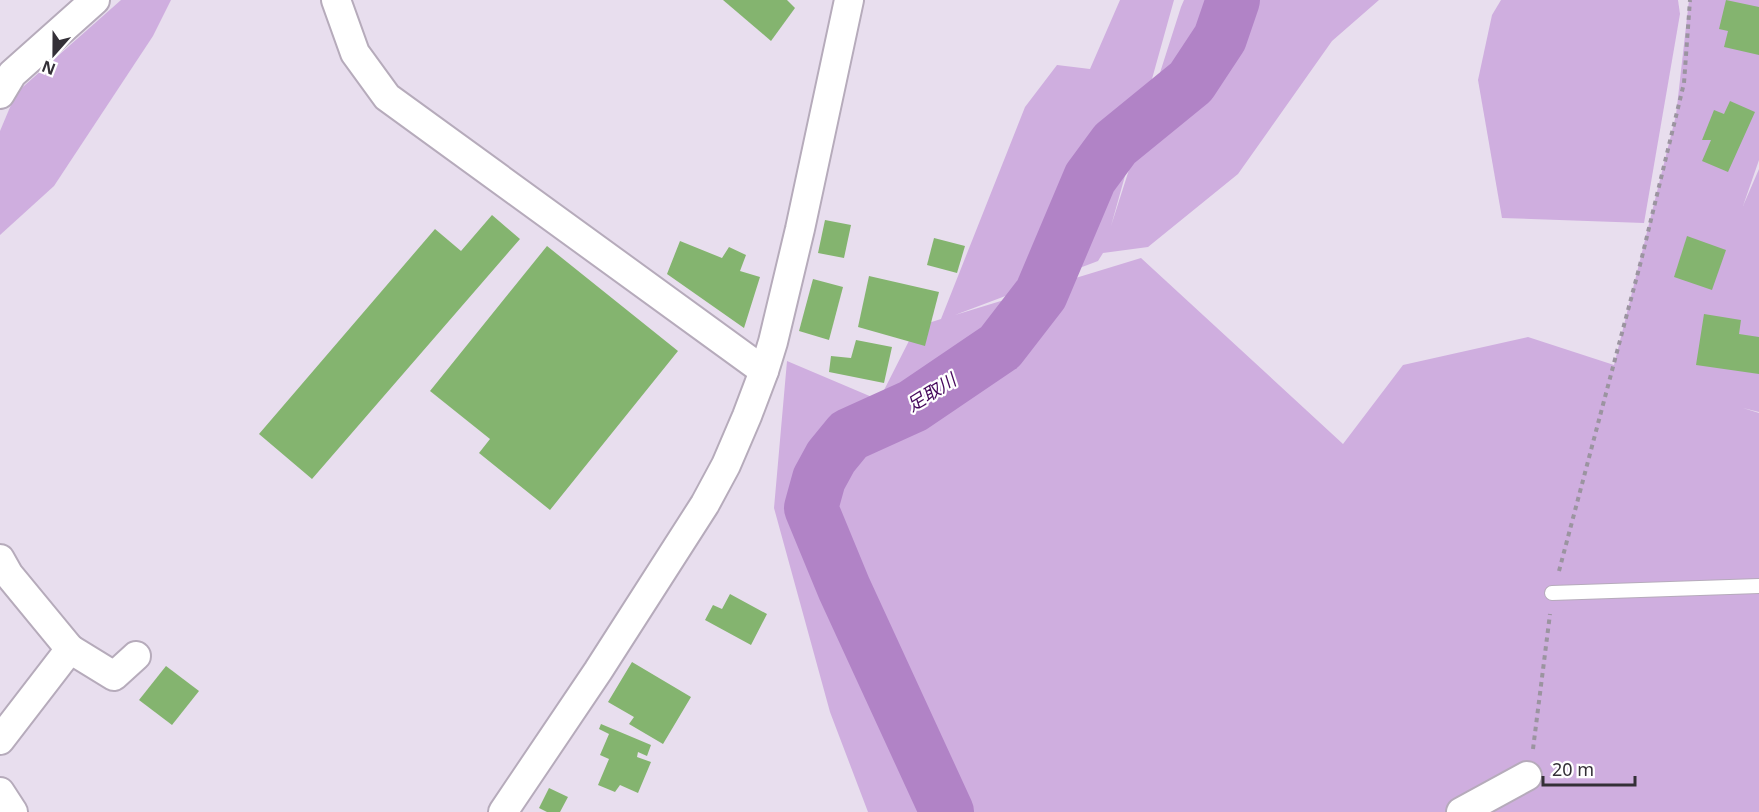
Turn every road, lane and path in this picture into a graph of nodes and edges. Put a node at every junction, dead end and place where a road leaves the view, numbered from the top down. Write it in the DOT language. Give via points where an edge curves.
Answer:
graph roads {
  1 [pos="95,0"];
  2 [pos="336,0"];
  3 [pos="849,0"];
  4 [pos="1690,0"];
  5 [pos="0,94"];
  6 [pos="764,371"];
  7 [pos="0,559"];
  8 [pos="1759,586"];
  9 [pos="1552,593"];
  10 [pos="70,649"];
  11 [pos="136,656"];
  12 [pos="0,740"];
  13 [pos="1527,776"];
  14 [pos="0,792"];
  15 [pos="13,812"];
  16 [pos="504,812"];
  17 [pos="1461,812"];
  1 -- 5 [label="street" via="12,74"];
  2 -- 6 [label="street" via="355,53 387,97"];
  3 -- 6 [label="street" via="800,230"];
  4 -- 9 [label="path" via="1684,83"];
  6 -- 16 [label="street" via="726,465 705,504"];
  7 -- 10 [label="street"];
  8 -- 9 [label="lane"];
  9 -- 13 [label="path" via="1535,740"];
  10 -- 11 [label="street" via="114,676"];
  10 -- 12 [label="street"];
  13 -- 17 [label="street"];
  14 -- 15 [label="street"];
}
